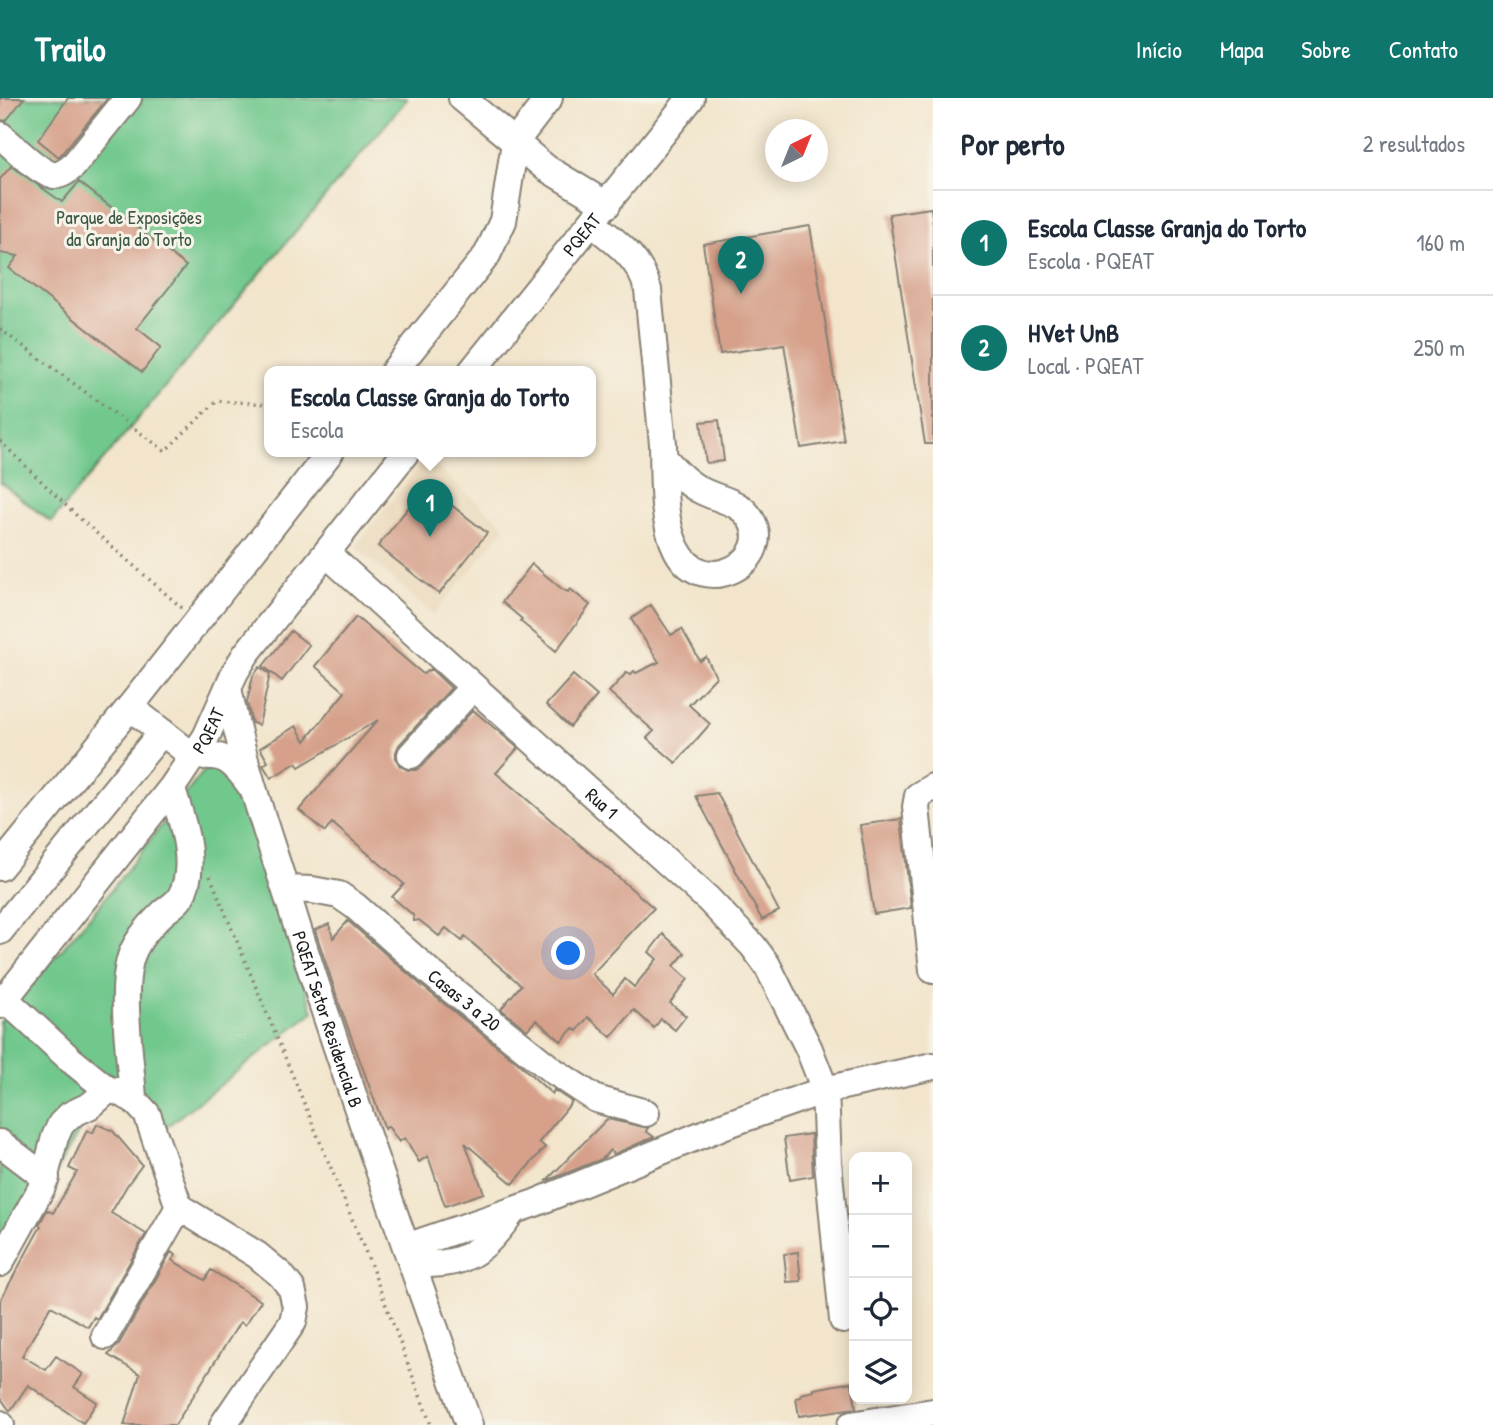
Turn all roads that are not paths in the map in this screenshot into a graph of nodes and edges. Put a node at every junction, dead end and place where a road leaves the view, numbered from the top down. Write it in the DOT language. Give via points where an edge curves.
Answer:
graph roads {
  1 [pos="128,98"];
  2 [pos="462,98"];
  3 [pos="549,98"];
  4 [pos="691,98"];
  5 [pos="0,135"];
  6 [pos="515,142"];
  7 [pos="600,214"];
  8 [pos="398,366"];
  9 [pos="476,366"];
  10 [pos="326,457"];
  11 [pos="395,458"];
  12 [pos="664,458"];
  13 [pos="327,554"];
  14 [pos="473,687"];
  15 [pos="228,688"];
  16 [pos="130,707"];
  17 [pos="162,732"];
  18 [pos="411,755"];
  19 [pos="194,757"];
  20 [pos="933,787"];
  21 [pos="172,789"];
  22 [pos="253,789"];
  23 [pos="0,867"];
  24 [pos="286,890"];
  25 [pos="0,931"];
  26 [pos="933,970"];
  27 [pos="3,1002"];
  28 [pos="933,1066"];
  29 [pos="108,1090"];
  30 [pos="825,1090"];
  31 [pos="133,1099"];
  32 [pos="646,1113"];
  33 [pos="0,1143"];
  34 [pos="46,1178"];
  35 [pos="179,1207"];
  36 [pos="409,1255"];
  37 [pos="0,1264"];
  38 [pos="842,1320"];
  39 [pos="105,1336"];
  40 [pos="933,1412"];
  41 [pos="223,1425"];
  42 [pos="469,1425"];
  43 [pos="851,1425"];
  1 -- 5 [label="street" via="73,166 55,176"];
  2 -- 6 [label="street"];
  3 -- 6 [label="street"];
  4 -- 7 [label="street, PQEAT"];
  6 -- 7 [label="street"];
  6 -- 8 [label="street" via="503,220 487,254"];
  7 -- 9 [label="street, PQEAT"];
  7 -- 12 [label="street" via="644,274"];
  10 -- 16 [label="street"];
  11 -- 13 [label="street, PQEAT"];
  12 -- 12 [label="street" via="666,511 675,547 684,561 697,572 712,575 738,567 755,545 752,521 744,510 683,480"];
  13 -- 14 [label="street, Rua 1"];
  13 -- 15 [label="street, PQEAT" via="246,654"];
  14 -- 18 [label="street"];
  14 -- 30 [label="street, Rua 1" via="708,899 753,946 767,965"];
  15 -- 19 [label="street, PQEAT"];
  15 -- 22 [label="street, PQEAT Setor Residencial B"];
  16 -- 17 [label="street"];
  16 -- 23 [label="street"];
  17 -- 19 [label="street"];
  17 -- 25 [label="street"];
  19 -- 21 [label="street, PQEAT"];
  19 -- 22 [label="street" via="220,756 239,770"];
  20 -- 26 [label="street" via="918,796 916,807"];
  21 -- 27 [label="street, PQEAT"];
  21 -- 31 [label="street" via="181,817 188,874 180,899 148,928 130,961"];
  22 -- 24 [label="street, PQEAT Setor Residencial B"];
  24 -- 32 [label="street, Casas 3 a 20" via="340,895 570,1083 596,1099"];
  24 -- 36 [label="street, PQEAT Setor Residencial B"];
  27 -- 29 [label="street"];
  28 -- 30 [label="street"];
  29 -- 31 [label="street"];
  29 -- 34 [label="street" via="61,1124"];
  30 -- 36 [label="street" via="725,1125"];
  30 -- 38 [label="street, Rua 1"];
  31 -- 35 [label="street" via="152,1123"];
  33 -- 34 [label="street"];
  34 -- 37 [label="street"];
  35 -- 39 [label="street"];
  35 -- 41 [label="street" via="281,1275 292,1289 296,1307 293,1321"];
  36 -- 42 [label="street, PQEAT Setor Residencial B"];
  40 -- 43 [label="street"];
}
